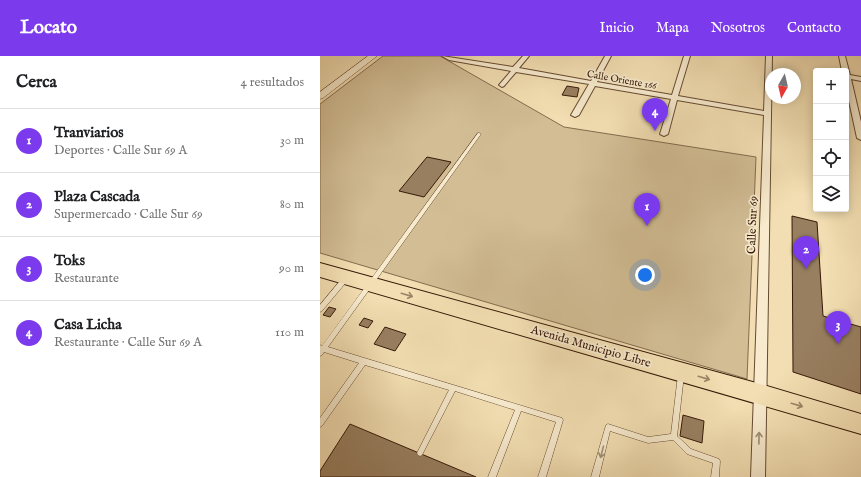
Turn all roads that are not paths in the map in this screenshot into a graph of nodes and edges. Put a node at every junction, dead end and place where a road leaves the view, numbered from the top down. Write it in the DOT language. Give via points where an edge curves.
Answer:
graph roads {
  1 [pos="373,56"];
  2 [pos="526,56"];
  3 [pos="608,56"];
  4 [pos="686,56"];
  5 [pos="769,56"];
  6 [pos="842,56"];
  7 [pos="448,57"];
  8 [pos="845,68"];
  9 [pos="514,70"];
  10 [pos="849,75"];
  11 [pos="861,79"];
  12 [pos="593,84"];
  13 [pos="502,86"];
  14 [pos="849,87"];
  15 [pos="320,96"];
  16 [pos="674,98"];
  17 [pos="768,114"];
  18 [pos="575,115"];
  19 [pos="479,134"];
  20 [pos="664,134"];
  21 [pos="861,138"];
  22 [pos="320,270"];
  23 [pos="347,278"];
  24 [pos="370,284"];
  25 [pos="320,309"];
  26 [pos="321,350"];
  27 [pos="364,362"];
  28 [pos="681,372"];
  29 [pos="453,388"];
  30 [pos="760,394"];
  31 [pos="519,408"];
  32 [pos="320,424"];
  33 [pos="861,424"];
  34 [pos="674,437"];
  35 [pos="420,453"];
  36 [pos="492,477"];
  37 [pos="542,477"];
  38 [pos="595,477"];
  39 [pos="715,477"];
  40 [pos="758,477"];
  1 -- 15 [label="street"];
  2 -- 9 [label="street"];
  3 -- 12 [label="street"];
  4 -- 16 [label="street"];
  5 -- 17 [label="street, Calle Sur 69"];
  6 -- 8 [label="street"];
  7 -- 9 [label="street, Calle Oriente 166"];
  9 -- 12 [label="street, Calle Oriente 166"];
  9 -- 13 [label="street"];
  10 -- 11 [label="street"];
  12 -- 16 [label="street, Calle Oriente 166"];
  12 -- 18 [label="street"];
  14 -- 21 [label="street"];
  16 -- 17 [label="street, Calle Oriente 166"];
  16 -- 20 [label="street"];
  17 -- 30 [label="street, Calle Sur 69"];
  19 -- 24 [label="lane"];
  22 -- 23 [label="main road, Avenida Municipio Libre"];
  23 -- 24 [label="main road, Avenida Municipio Libre"];
  23 -- 25 [label="lane"];
  24 -- 26 [label="lane"];
  24 -- 28 [label="main road, Avenida Municipio Libre, one-way"];
  26 -- 27 [label="lane"];
  27 -- 29 [label="lane"];
  27 -- 32 [label="lane"];
  28 -- 30 [label="main road, Avenida Municipio Libre, one-way"];
  28 -- 34 [label="lane"];
  29 -- 31 [label="lane"];
  29 -- 35 [label="lane"];
  30 -- 33 [label="main road, Avenida Municipio Libre, one-way"];
  40 -- 30 [label="street, Calle Sur 69, one-way"];
  31 -- 36 [label="lane"];
  31 -- 37 [label="lane" via="560,420"];
  34 -- 38 [label="lane, one-way" via="648,440 608,427"];
  34 -- 39 [label="lane" via="689,452 717,461"];
}
